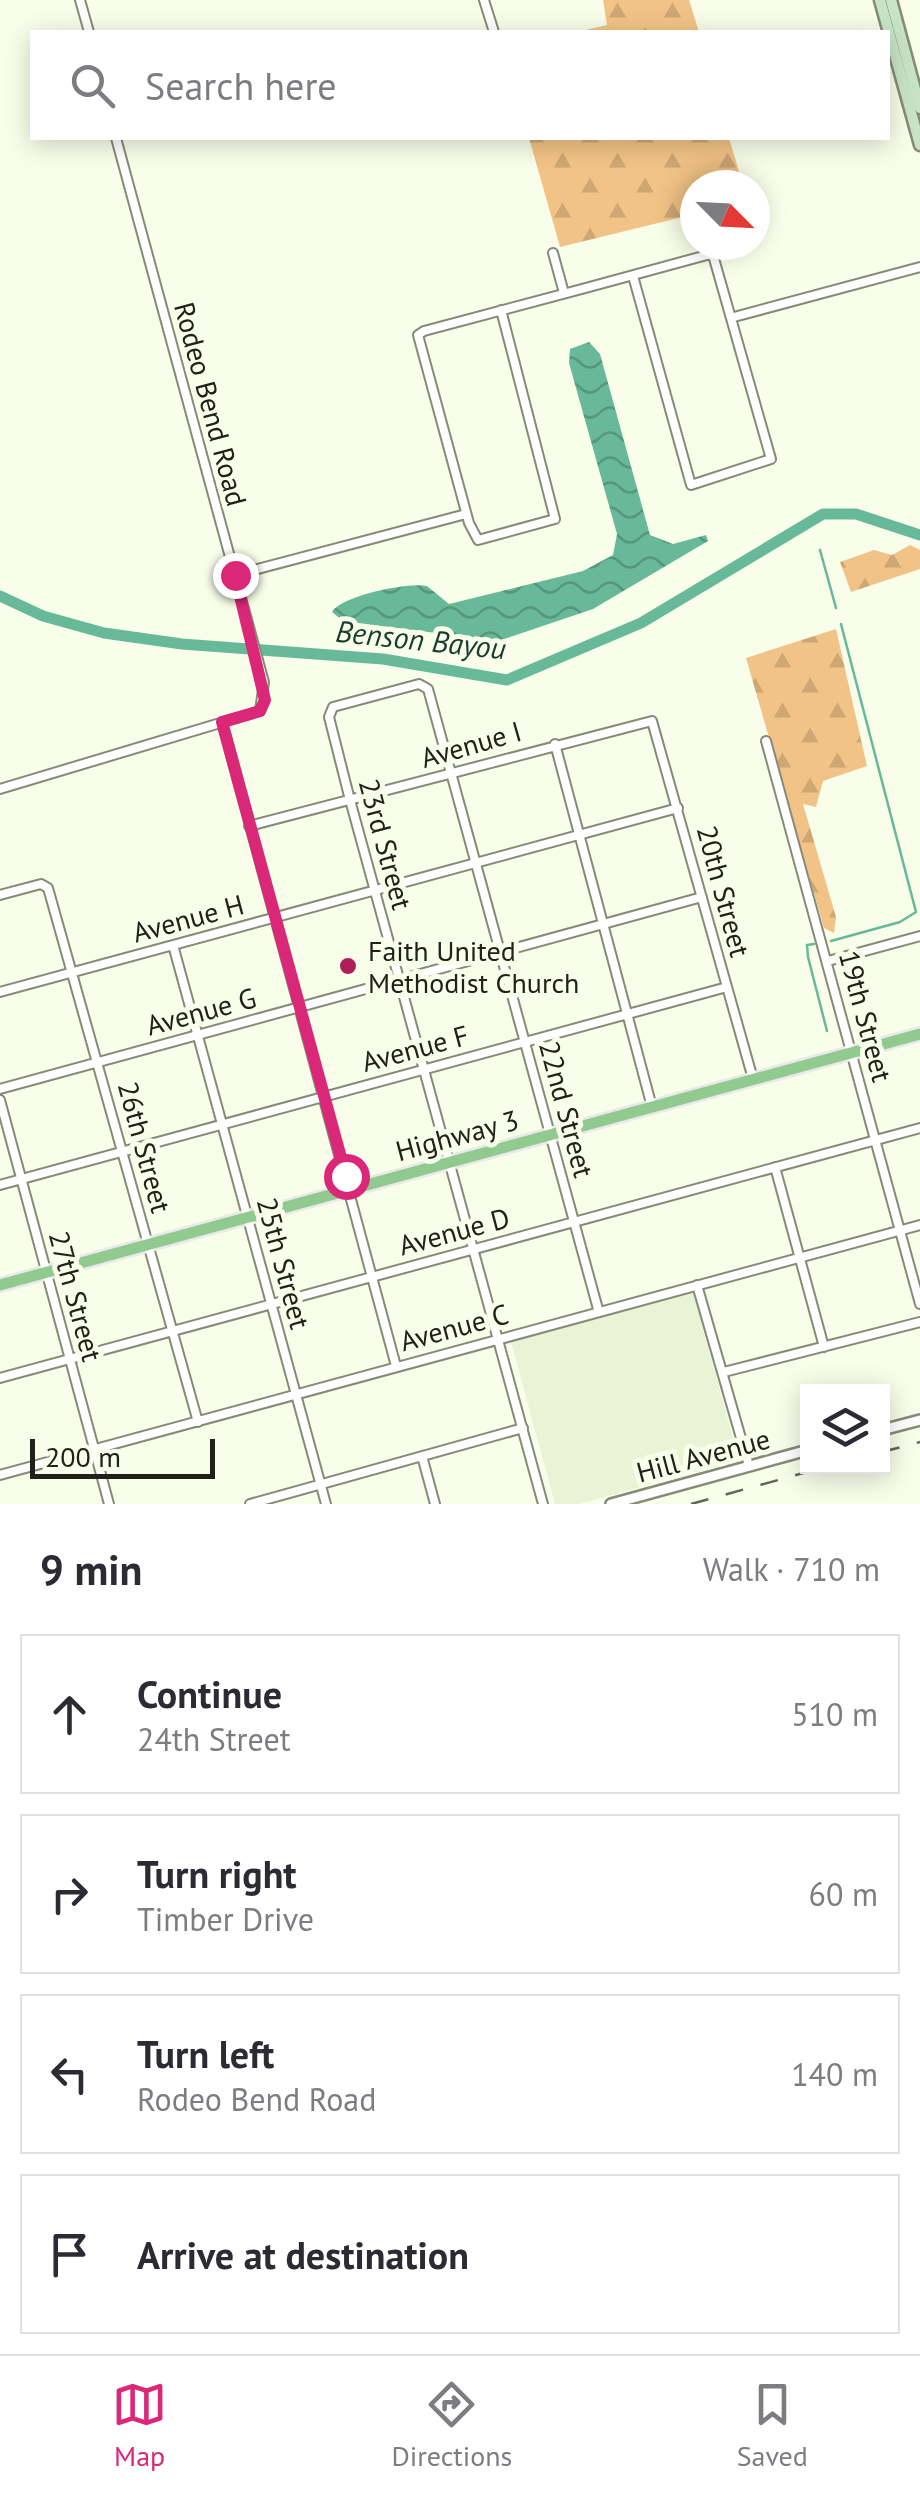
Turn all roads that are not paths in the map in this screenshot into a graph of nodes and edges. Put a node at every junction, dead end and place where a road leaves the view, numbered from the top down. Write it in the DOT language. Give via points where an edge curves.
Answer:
graph roads {
  1 [pos="80,0"];
  2 [pos="484,0"];
  3 [pos="880,0"];
  4 [pos="891,0"];
  5 [pos="88,30"];
  6 [pos="493,30"];
  7 [pos="888,30"];
  8 [pos="890,36"];
  9 [pos="920,108"];
  10 [pos="117,140"];
  11 [pos="920,146"];
  12 [pos="553,253"];
  13 [pos="920,267"];
  14 [pos="634,276"];
  15 [pos="564,294"];
  16 [pos="501,310"];
  17 [pos="734,317"];
  18 [pos="466,514"];
  19 [pos="235,575"];
  20 [pos="329,717"];
  21 [pos="647,721"];
  22 [pos="222,722"];
  23 [pos="766,742"];
  24 [pos="555,744"];
  25 [pos="452,773"];
  26 [pos="0,789"];
  27 [pos="350,800"];
  28 [pos="678,808"];
  29 [pos="250,826"];
  30 [pos="579,835"];
  31 [pos="476,863"];
  32 [pos="375,891"];
  33 [pos="0,895"];
  34 [pos="702,897"];
  35 [pos="274,918"];
  36 [pos="603,925"];
  37 [pos="920,936"];
  38 [pos="173,946"];
  39 [pos="501,952"];
  40 [pos="828,961"];
  41 [pos="73,972"];
  42 [pos="400,980"];
  43 [pos="727,987"];
  44 [pos="0,992"];
  45 [pos="298,1008"];
  46 [pos="626,1014"];
  47 [pos="198,1034"];
  48 [pos="920,1034"];
  49 [pos="525,1042"];
  50 [pos="854,1054"];
  51 [pos="99,1062"];
  52 [pos="425,1069"];
  53 [pos="753,1078"];
  54 [pos="0,1089"];
  55 [pos="322,1097"];
  56 [pos="0,1100"];
  57 [pos="652,1107"];
  58 [pos="224,1124"];
  59 [pos="920,1128"];
  60 [pos="550,1135"];
  61 [pos="876,1140"];
  62 [pos="123,1152"];
  63 [pos="451,1162"];
  64 [pos="775,1167"];
  65 [pos="21,1179"];
  66 [pos="0,1185"];
  67 [pos="348,1190"];
  68 [pos="249,1217"];
  69 [pos="574,1222"];
  70 [pos="920,1225"];
  71 [pos="900,1230"];
  72 [pos="148,1245"];
  73 [pos="475,1249"];
  74 [pos="800,1258"];
  75 [pos="46,1273"];
  76 [pos="371,1277"];
  77 [pos="0,1285"];
  78 [pos="697,1285"];
  79 [pos="272,1304"];
  80 [pos="920,1304"];
  81 [pos="598,1309"];
  82 [pos="920,1322"];
  83 [pos="172,1331"];
  84 [pos="499,1338"];
  85 [pos="824,1347"];
  86 [pos="69,1359"];
  87 [pos="396,1366"];
  88 [pos="724,1372"];
  89 [pos="0,1378"];
  90 [pos="296,1394"];
  91 [pos="920,1420"];
  92 [pos="198,1422"];
  93 [pos="523,1428"];
  94 [pos="890,1428"];
  95 [pos="94,1450"];
  96 [pos="800,1452"];
  97 [pos="422,1456"];
  98 [pos="749,1466"];
  99 [pos="0,1475"];
  100 [pos="320,1484"];
  101 [pos="110,1504"];
  102 [pos="250,1504"];
  103 [pos="326,1504"];
  104 [pos="435,1504"];
  105 [pos="543,1504"];
  106 [pos="610,1504"];
  1 -- 5 [label="street"];
  2 -- 6 [label="street"];
  3 -- 7 [label="main road"];
  4 -- 9 [label="main road"];
  8 -- 11 [label="main road"];
  10 -- 19 [label="street, Rodeo Bend Road"];
  12 -- 15 [label="street"];
  13 -- 17 [label="street"];
  14 -- 15 [label="street"];
  14 -- 17 [label="street" via="713,255"];
  14 -- 17 [label="street" via="691,485 772,458"];
  15 -- 16 [label="street"];
  16 -- 18 [label="street" via="418,335"];
  16 -- 18 [label="street" via="555,518 478,540"];
  18 -- 19 [label="street"];
  19 -- 22 [label="street, Rodeo Bend Road" via="264,682 260,711"];
  20 -- 25 [label="street, 22nd Street" via="332,707 419,684 428,690"];
  20 -- 27 [label="street, 23rd Street"];
  21 -- 24 [label="street, Avenue I"];
  21 -- 28 [label="street, 20th Street" via="656,726"];
  22 -- 26 [label="street"];
  22 -- 29 [label="street"];
  23 -- 40 [label="street, 19th Street"];
  24 -- 25 [label="street, Avenue I"];
  24 -- 30 [label="street"];
  25 -- 27 [label="street, Avenue I"];
  25 -- 31 [label="street, 22nd Street"];
  27 -- 29 [label="street, Avenue I"];
  27 -- 32 [label="street, 23rd Street"];
  28 -- 30 [label="street, Avenue H"];
  28 -- 34 [label="street, 20th Street"];
  29 -- 35 [label="street"];
  30 -- 31 [label="street, Avenue H"];
  30 -- 36 [label="street"];
  31 -- 32 [label="street, Avenue H"];
  31 -- 39 [label="street, 22nd Street"];
  32 -- 35 [label="street, Avenue H"];
  32 -- 42 [label="street, 23rd Street"];
  33 -- 41 [label="street, 26th Street" via="45,885"];
  34 -- 36 [label="street, Avenue G"];
  34 -- 43 [label="street, 20th Street"];
  35 -- 38 [label="street, Avenue H"];
  35 -- 45 [label="street"];
  36 -- 39 [label="street, Avenue G"];
  36 -- 46 [label="street"];
  37 -- 40 [label="street"];
  38 -- 41 [label="street, Avenue H"];
  38 -- 47 [label="street, 25th Street"];
  39 -- 42 [label="street, Avenue G"];
  39 -- 49 [label="street, 22nd Street"];
  40 -- 50 [label="street, 19th Street"];
  41 -- 44 [label="street, Avenue H"];
  41 -- 51 [label="street, 26th Street"];
  42 -- 45 [label="street, Avenue G"];
  42 -- 52 [label="street, 23rd Street"];
  43 -- 46 [label="street, Avenue F"];
  43 -- 53 [label="street, 20th Street"];
  45 -- 47 [label="street, Avenue G"];
  45 -- 55 [label="street"];
  46 -- 49 [label="street, Avenue F"];
  46 -- 57 [label="street"];
  47 -- 51 [label="street, Avenue G"];
  47 -- 58 [label="street, 25th Street"];
  48 -- 50 [label="main road, Highway 3"];
  49 -- 52 [label="street, Avenue F"];
  49 -- 60 [label="street, 22nd Street"];
  50 -- 53 [label="main road, Highway 3"];
  50 -- 61 [label="street, 19th Street"];
  51 -- 54 [label="street, Avenue G"];
  51 -- 62 [label="street, 26th Street"];
  52 -- 55 [label="street, Avenue F"];
  52 -- 63 [label="street, 23rd Street"];
  53 -- 57 [label="main road, Highway 3"];
  55 -- 58 [label="street, Avenue F"];
  55 -- 67 [label="street"];
  56 -- 65 [label="street, 27th Street"];
  57 -- 60 [label="main road, Highway 3"];
  58 -- 62 [label="street, Avenue F"];
  58 -- 68 [label="street, 25th Street"];
  59 -- 61 [label="street, Avenue D"];
  60 -- 63 [label="main road, Highway 3"];
  60 -- 69 [label="street, 22nd Street"];
  61 -- 64 [label="street, Avenue D"];
  61 -- 71 [label="street, 19th Street"];
  62 -- 65 [label="street, Avenue F"];
  62 -- 72 [label="street, 26th Street"];
  63 -- 67 [label="main road, Highway 3"];
  63 -- 73 [label="street, 23rd Street"];
  64 -- 69 [label="street, Avenue D"];
  64 -- 74 [label="street"];
  65 -- 66 [label="street, Avenue F"];
  65 -- 75 [label="street, 27th Street"];
  67 -- 68 [label="main road, Highway 3"];
  67 -- 76 [label="street"];
  68 -- 72 [label="main road, Highway 3"];
  68 -- 79 [label="street, 25th Street"];
  69 -- 73 [label="street, Avenue D"];
  69 -- 81 [label="street, 22nd Street"];
  70 -- 71 [label="street, Avenue C"];
  71 -- 74 [label="street, Avenue C"];
  71 -- 80 [label="street, 19th Street"];
  72 -- 75 [label="main road, Highway 3"];
  72 -- 83 [label="street, 26th Street"];
  73 -- 76 [label="street, Avenue D"];
  73 -- 84 [label="street, 23rd Street"];
  74 -- 78 [label="street, Avenue C"];
  74 -- 85 [label="street"];
  75 -- 77 [label="main road, Highway 3"];
  75 -- 86 [label="street, 27th Street"];
  76 -- 79 [label="street, Avenue D"];
  76 -- 87 [label="street"];
  78 -- 81 [label="street, Avenue C"];
  78 -- 88 [label="street"];
  79 -- 83 [label="street, Avenue D"];
  79 -- 90 [label="street, 25th Street"];
  81 -- 84 [label="street, Avenue C"];
  82 -- 85 [label="street"];
  83 -- 86 [label="street, Avenue D"];
  83 -- 92 [label="street, 26th Street"];
  84 -- 87 [label="street, Avenue C"];
  84 -- 93 [label="street, 23rd Street"];
  85 -- 88 [label="street"];
  86 -- 89 [label="street, Avenue D"];
  86 -- 95 [label="street, 27th Street"];
  87 -- 90 [label="street, Avenue C"];
  88 -- 98 [label="street"];
  90 -- 92 [label="street, Avenue C"];
  90 -- 100 [label="street, 25th Street"];
  91 -- 94 [label="street"];
  92 -- 95 [label="street, Avenue C"];
  93 -- 97 [label="street"];
  93 -- 105 [label="street, 23rd Street"];
  95 -- 99 [label="street, Avenue C"];
  95 -- 101 [label="street, 27th Street"];
  96 -- 98 [label="street, Hill Avenue"];
  97 -- 100 [label="street"];
  97 -- 104 [label="street"];
  98 -- 106 [label="street, Hill Avenue"];
  100 -- 102 [label="street"];
  100 -- 103 [label="street, 25th Street"];
}
